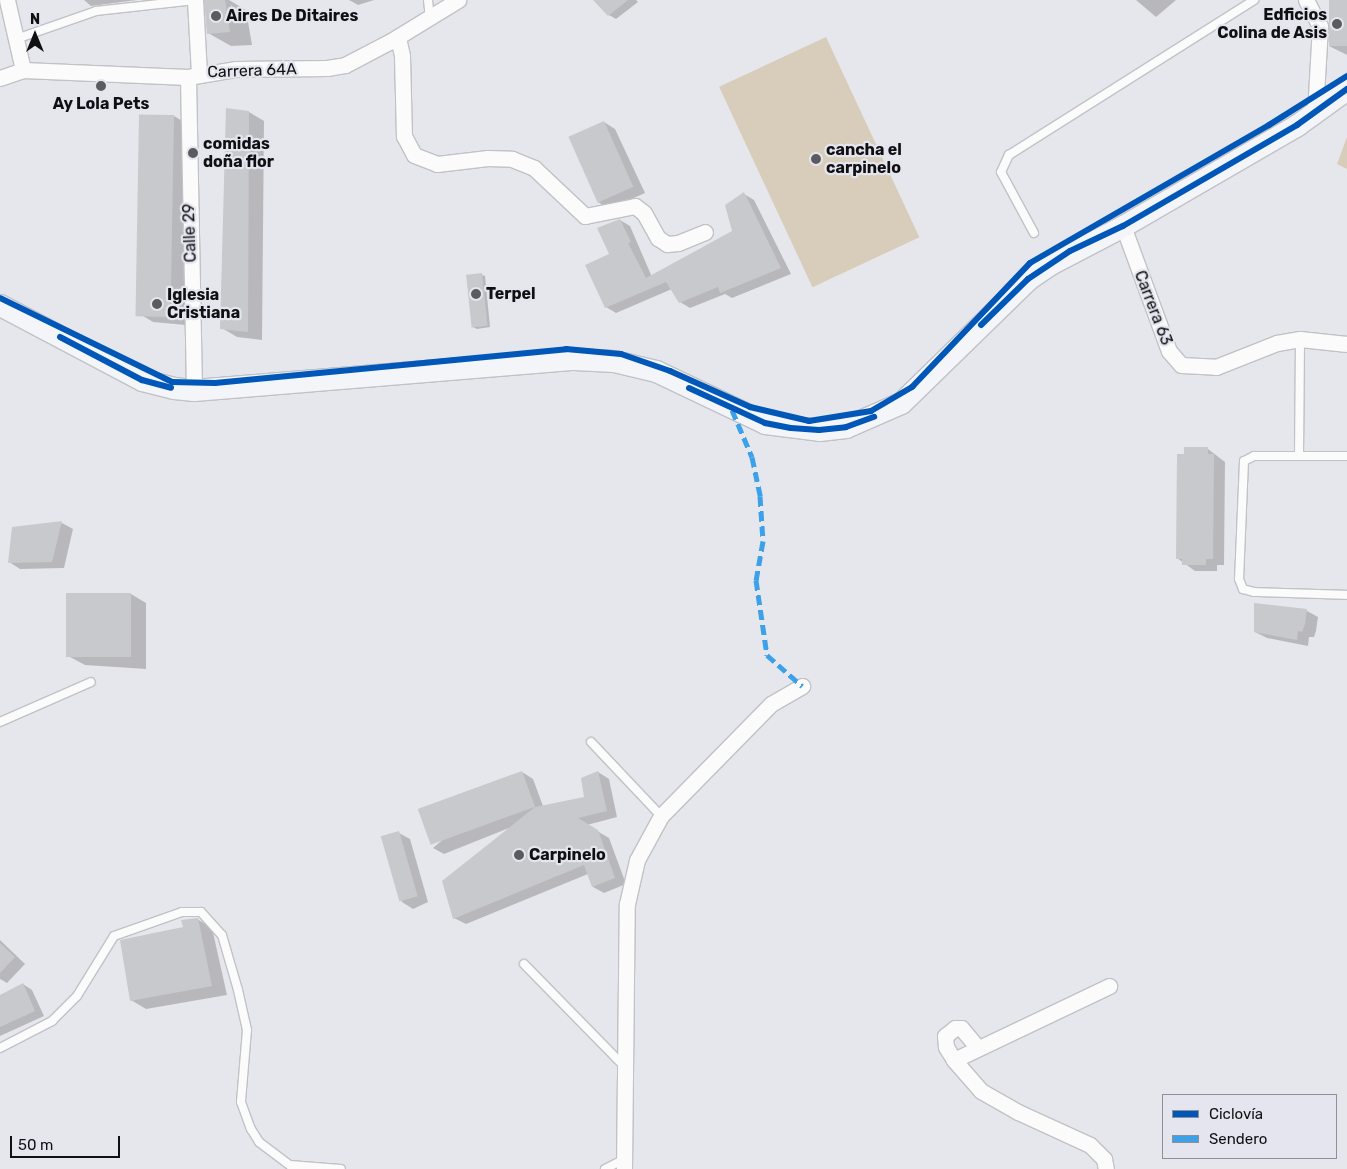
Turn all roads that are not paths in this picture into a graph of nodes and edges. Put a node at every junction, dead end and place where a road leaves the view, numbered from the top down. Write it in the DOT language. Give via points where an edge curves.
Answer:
graph roads {
  1 [pos="7,0"];
  2 [pos="195,0"];
  3 [pos="428,0"];
  4 [pos="458,0"];
  5 [pos="1254,0"];
  6 [pos="1306,0"];
  7 [pos="430,18"];
  8 [pos="6,22"];
  9 [pos="398,38"];
  10 [pos="16,39"];
  11 [pos="23,70"];
  12 [pos="194,75"];
  13 [pos="0,78"];
  14 [pos="1347,89"];
  15 [pos="1316,113"];
  16 [pos="1122,226"];
  17 [pos="705,232"];
  18 [pos="1034,232"];
  19 [pos="0,305"];
  20 [pos="1300,338"];
  21 [pos="1347,344"];
  22 [pos="194,390"];
  23 [pos="1299,456"];
  24 [pos="1347,456"];
  25 [pos="1347,595"];
  26 [pos="91,682"];
  27 [pos="802,686"];
  28 [pos="0,722"];
  29 [pos="592,742"];
  30 [pos="662,816"];
  31 [pos="524,964"];
  32 [pos="1109,986"];
  33 [pos="0,1048"];
  34 [pos="978,1048"];
  35 [pos="954,1060"];
  36 [pos="624,1066"];
  37 [pos="625,1164"];
  38 [pos="341,1169"];
  39 [pos="605,1169"];
  40 [pos="1106,1169"];
  1 -- 8 [label="street"];
  2 -- 10 [label="lane" via="96,11"];
  2 -- 12 [label="street, Calle 29"];
  3 -- 7 [label="lane"];
  4 -- 7 [label="street, Carrera 64A"];
  5 -- 18 [label="lane" via="1009,154 1001,172"];
  6 -- 15 [label="street" via="1320,26"];
  7 -- 9 [label="street, Carrera 64A"];
  8 -- 10 [label="street"];
  9 -- 12 [label="street, Carrera 64A" via="345,65 236,69"];
  9 -- 17 [label="street" via="402,56 404,136 414,155 437,164 488,158 512,159 534,168 585,216 635,206 644,213 658,238 667,244"];
  10 -- 11 [label="street"];
  11 -- 12 [label="street, Carrera 64A"];
  11 -- 13 [label="street, Carrera 64A"];
  12 -- 22 [label="street, Calle 29"];
  14 -- 15 [label="street"];
  15 -- 16 [label="street"];
  16 -- 20 [label="street, Carrera 63" via="1169,351 1181,365 1216,367 1277,343"];
  16 -- 22 [label="street" via="1070,250 1028,279 901,403 846,427 818,430 765,423 656,371 614,361 574,358"];
  19 -- 22 [label="street" via="142,380"];
  20 -- 21 [label="street, Carrera 63"];
  20 -- 23 [label="lane"];
  23 -- 24 [label="lane"];
  23 -- 25 [label="lane" via="1254,456 1244,461 1240,585 1254,592"];
  26 -- 28 [label="lane"];
  27 -- 30 [label="street" via="771,704"];
  29 -- 30 [label="lane"];
  30 -- 36 [label="street" via="637,860 627,904"];
  31 -- 36 [label="lane"];
  32 -- 34 [label="street"];
  33 -- 38 [label="lane" via="52,1020 77,996 114,936 182,912 201,912 222,935 238,990 246,1030 241,1102 251,1130 259,1142 290,1164"];
  34 -- 35 [label="street"];
  34 -- 35 [label="street" via="966,1032 955,1028 945,1036 944,1042"];
  35 -- 40 [label="street" via="981,1091 1090,1145 1104,1159"];
  36 -- 37 [label="street"];
  37 -- 39 [label="lane"];
}
